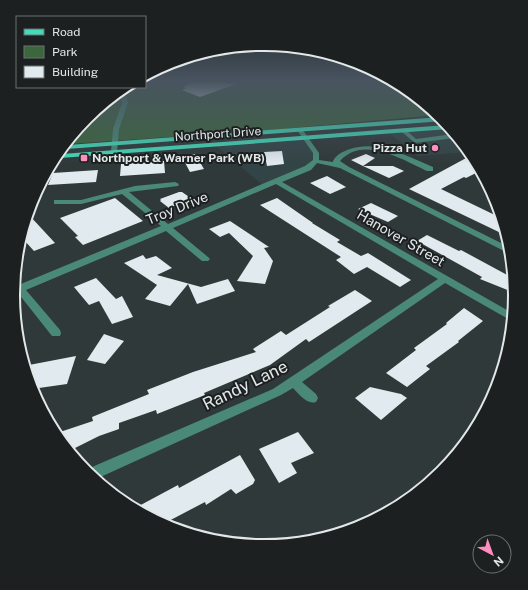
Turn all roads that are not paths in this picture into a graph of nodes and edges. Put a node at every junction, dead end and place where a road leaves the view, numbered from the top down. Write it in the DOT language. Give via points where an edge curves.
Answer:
graph roads {
  1 [pos="123,109"];
  2 [pos="433,119"];
  3 [pos="438,128"];
  4 [pos="442,128"];
  5 [pos="404,131"];
  6 [pos="446,133"];
  7 [pos="303,134"];
  8 [pos="449,136"];
  9 [pos="115,143"];
  10 [pos="69,147"];
  11 [pos="114,152"];
  12 [pos="63,156"];
  13 [pos="316,161"];
  14 [pos="341,166"];
  15 [pos="430,169"];
  16 [pos="277,182"];
  17 [pos="175,184"];
  18 [pos="123,191"];
  19 [pos="57,202"];
  20 [pos="167,227"];
  21 [pos="503,248"];
  22 [pos="205,259"];
  23 [pos="444,279"];
  24 [pos="20,289"];
  25 [pos="20,293"];
  26 [pos="507,316"];
  27 [pos="56,332"];
  28 [pos="293,381"];
  29 [pos="312,398"];
  30 [pos="96,472"];
  1 -- 9 [label="street" via="116,129"];
  2 -- 7 [label="main road, Northport Drive"];
  3 -- 4 [label="main road, Northport Drive"];
  3 -- 5 [label="main road, Northport Drive"];
  3 -- 6 [label="street"];
  5 -- 7 [label="main road, Northport Drive"];
  5 -- 8 [label="street" via="415,141"];
  7 -- 9 [label="main road, Northport Drive"];
  7 -- 11 [label="main road, Northport Drive"];
  7 -- 13 [label="street" via="316,153"];
  9 -- 10 [label="main road, Northport Drive"];
  9 -- 11 [label="street"];
  11 -- 12 [label="main road, Northport Drive"];
  13 -- 14 [label="street"];
  13 -- 16 [label="street, Troy Drive" via="308,168"];
  14 -- 15 [label="street" via="336,161 339,157 354,149 366,147 381,149"];
  14 -- 21 [label="street"];
  16 -- 20 [label="street, Troy Drive"];
  16 -- 23 [label="street, Hanover Street"];
  17 -- 18 [label="street"];
  18 -- 19 [label="street" via="81,202"];
  18 -- 20 [label="street"];
  20 -- 22 [label="street"];
  20 -- 24 [label="street, Troy Drive"];
  23 -- 26 [label="street, Hanover Street"];
  23 -- 28 [label="street, Randy Lane"];
  25 -- 27 [label="street"];
  28 -- 29 [label="street"];
  28 -- 30 [label="street, Randy Lane" via="277,392"];
}
